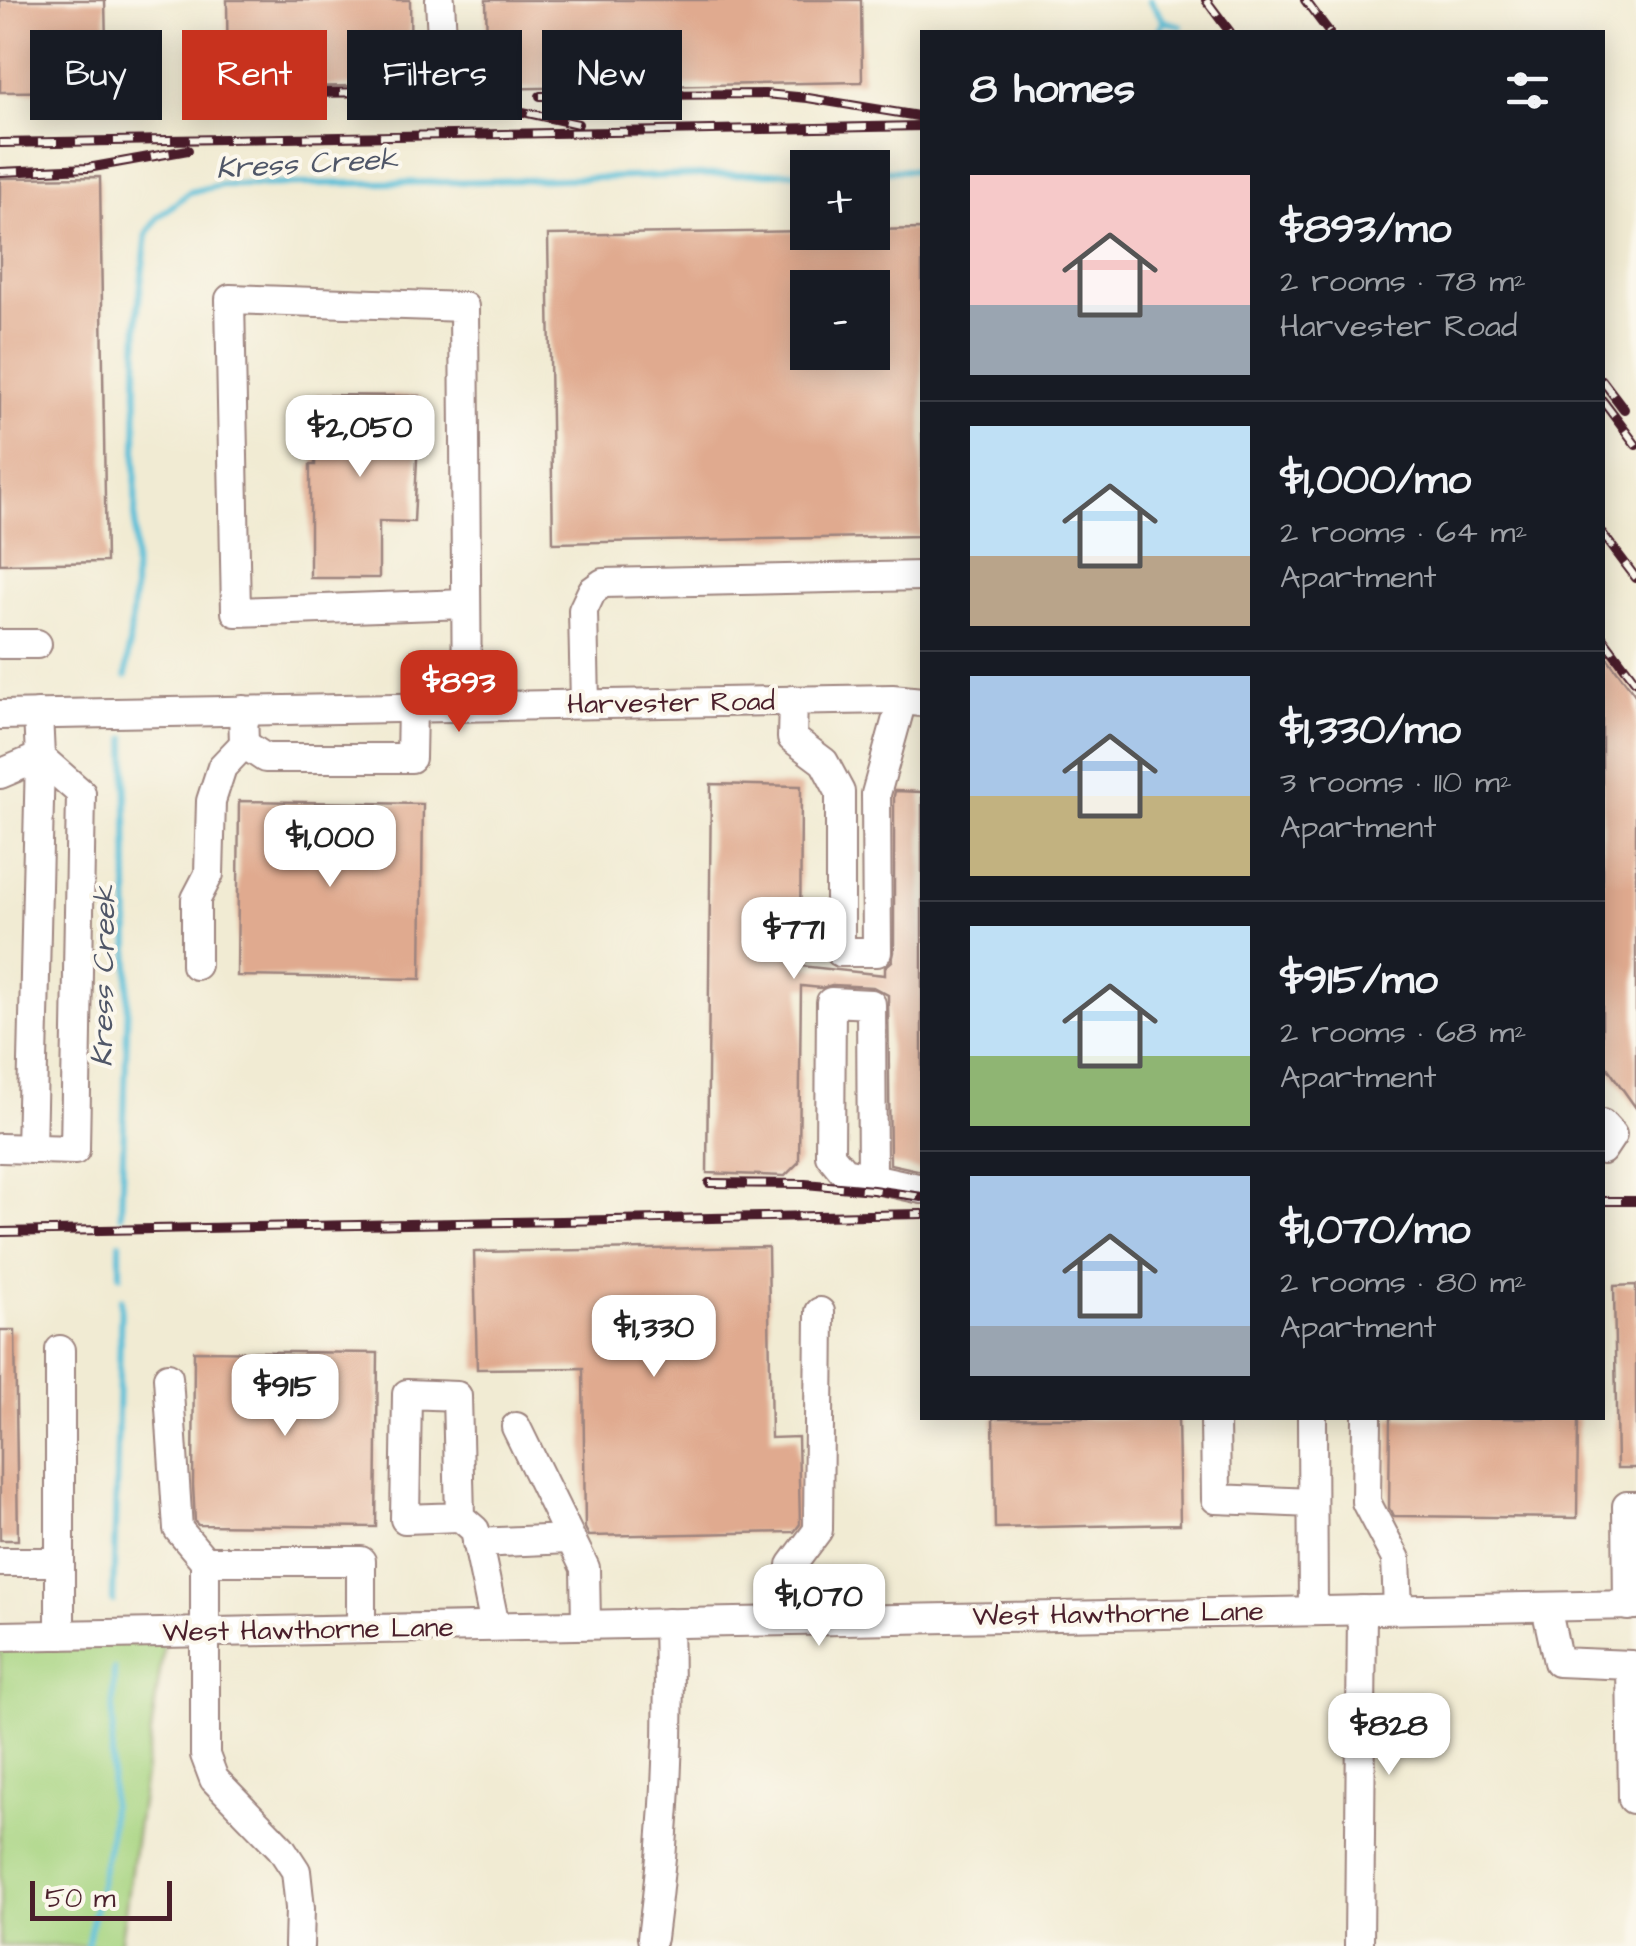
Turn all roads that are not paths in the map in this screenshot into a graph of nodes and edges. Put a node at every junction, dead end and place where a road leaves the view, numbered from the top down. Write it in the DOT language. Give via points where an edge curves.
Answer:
graph roads {
  1 [pos="440,0"];
  2 [pos="442,30"];
  3 [pos="920,576"];
  4 [pos="466,604"];
  5 [pos="0,644"];
  6 [pos="37,644"];
  7 [pos="793,700"];
  8 [pos="912,701"];
  9 [pos="585,704"];
  10 [pos="467,706"];
  11 [pos="412,708"];
  12 [pos="243,710"];
  13 [pos="38,714"];
  14 [pos="0,715"];
  15 [pos="244,744"];
  16 [pos="40,757"];
  17 [pos="0,774"];
  18 [pos="840,792"];
  19 [pos="876,794"];
  20 [pos="196,966"];
  21 [pos="0,1148"];
  22 [pos="31,1149"];
  23 [pos="872,1179"];
  24 [pos="920,1189"];
  25 [pos="820,1312"];
  26 [pos="60,1350"];
  27 [pos="168,1376"];
  28 [pos="1215,1420"];
  29 [pos="1312,1420"];
  30 [pos="1368,1420"];
  31 [pos="516,1427"];
  32 [pos="1312,1503"];
  33 [pos="1636,1506"];
  34 [pos="460,1517"];
  35 [pos="568,1538"];
  36 [pos="478,1543"];
  37 [pos="205,1561"];
  38 [pos="0,1562"];
  39 [pos="60,1562"];
  40 [pos="1632,1606"];
  41 [pos="1398,1609"];
  42 [pos="1313,1610"];
  43 [pos="1362,1610"];
  44 [pos="1549,1618"];
  45 [pos="791,1620"];
  46 [pos="668,1623"];
  47 [pos="586,1624"];
  48 [pos="495,1626"];
  49 [pos="362,1628"];
  50 [pos="204,1632"];
  51 [pos="60,1634"];
  52 [pos="0,1636"];
  53 [pos="1634,1665"];
  54 [pos="1636,1799"];
  55 [pos="652,1938"];
  56 [pos="299,1946"];
  57 [pos="1358,1946"];
  1 -- 2 [label="street"];
  3 -- 9 [label="street" via="604,583 583,610"];
  4 -- 4 [label="street" via="236,612 230,300 464,307"];
  4 -- 10 [label="street"];
  5 -- 6 [label="street"];
  7 -- 8 [label="street, Harvester Road"];
  7 -- 9 [label="street, Harvester Road"];
  7 -- 18 [label="street" via="792,738 824,762"];
  8 -- 19 [label="street"];
  9 -- 10 [label="street, Harvester Road"];
  10 -- 11 [label="street, Harvester Road"];
  11 -- 12 [label="street, Harvester Road"];
  11 -- 15 [label="street" via="411,758 265,758"];
  12 -- 13 [label="street, Harvester Road"];
  12 -- 15 [label="street"];
  13 -- 14 [label="street, Harvester Road"];
  13 -- 16 [label="street"];
  15 -- 20 [label="street" via="222,768 211,801 210,874 196,900"];
  16 -- 17 [label="street"];
  16 -- 22 [label="street"];
  16 -- 22 [label="street" via="81,793 74,1150"];
  18 -- 19 [label="street"];
  18 -- 19 [label="street" via="840,952 877,952"];
  21 -- 22 [label="street"];
  23 -- 23 [label="street" via="844,1172 830,1155 831,1002 870,1004"];
  23 -- 24 [label="street"];
  25 -- 45 [label="street" via="818,1530 792,1566"];
  26 -- 39 [label="street"];
  27 -- 37 [label="street" via="178,1529"];
  28 -- 32 [label="street" via="1216,1500"];
  29 -- 32 [label="street"];
  30 -- 41 [label="street" via="1366,1502 1396,1559"];
  31 -- 35 [label="street"];
  32 -- 42 [label="street"];
  33 -- 40 [label="street" via="1627,1506"];
  34 -- 34 [label="street" via="456,1396 407,1394 404,1519"];
  34 -- 36 [label="street"];
  35 -- 36 [label="street"];
  35 -- 47 [label="street" via="584,1568"];
  36 -- 48 [label="street"];
  37 -- 49 [label="street" via="361,1561"];
  37 -- 50 [label="street"];
  38 -- 39 [label="street"];
  39 -- 51 [label="street"];
  40 -- 44 [label="street, West Hawthorne Lane"];
  41 -- 43 [label="street, West Hawthorne Lane"];
  41 -- 44 [label="street, West Hawthorne Lane"];
  42 -- 43 [label="street, West Hawthorne Lane"];
  42 -- 45 [label="street, West Hawthorne Lane"];
  43 -- 57 [label="street"];
  44 -- 53 [label="street" via="1558,1662"];
  45 -- 46 [label="street, West Hawthorne Lane"];
  46 -- 47 [label="street, West Hawthorne Lane"];
  46 -- 55 [label="street" via="663,1858"];
  47 -- 48 [label="street, West Hawthorne Lane"];
  48 -- 49 [label="street, West Hawthorne Lane"];
  49 -- 50 [label="street, West Hawthorne Lane"];
  50 -- 51 [label="street, West Hawthorne Lane"];
  50 -- 56 [label="street" via="205,1754 214,1778 296,1872"];
  51 -- 52 [label="street, West Hawthorne Lane"];
  53 -- 54 [label="street"];
}
